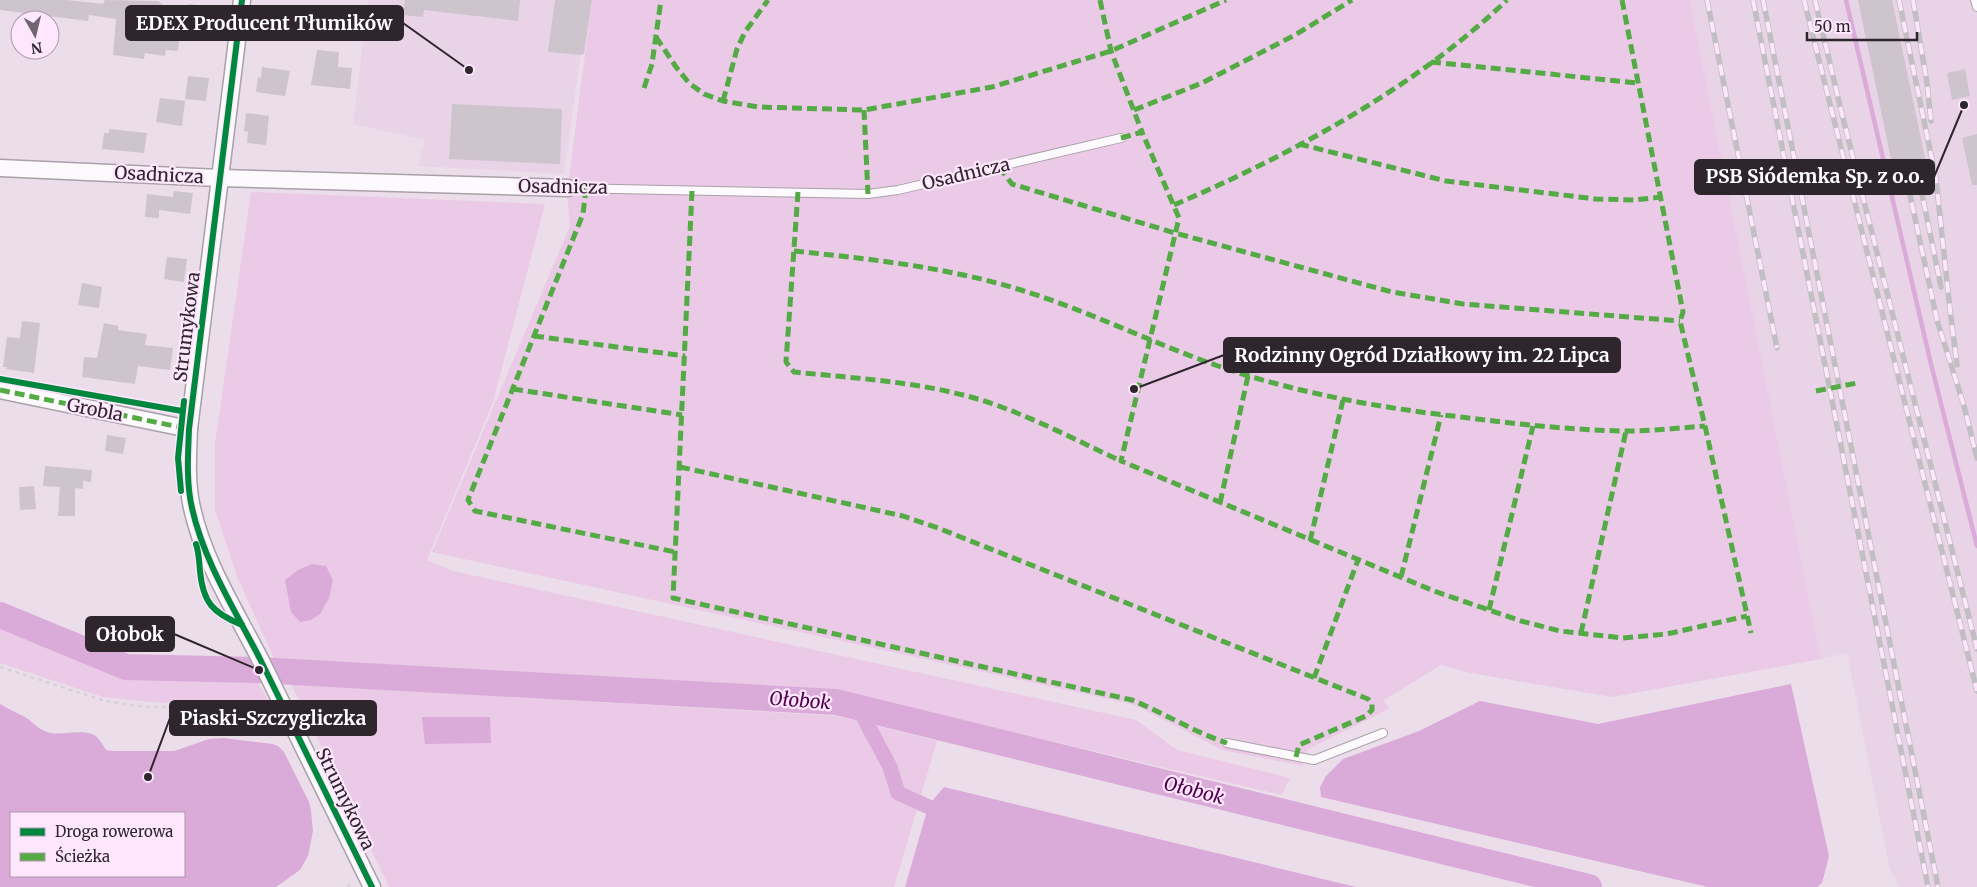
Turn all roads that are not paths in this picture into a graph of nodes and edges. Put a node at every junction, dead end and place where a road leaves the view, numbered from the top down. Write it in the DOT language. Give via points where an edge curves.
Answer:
graph roads {
  1 [pos="242,0"];
  2 [pos="1975,0"];
  3 [pos="1977,7"];
  4 [pos="1121,138"];
  5 [pos="0,168"];
  6 [pos="220,178"];
  7 [pos="568,188"];
  8 [pos="0,390"];
  9 [pos="189,429"];
  10 [pos="1383,733"];
  11 [pos="1227,743"];
  12 [pos="372,887"];
  1 -- 6 [label="street, Strumykowa"];
  2 -- 3 [label="lane"];
  4 -- 7 [label="lane, Osadnicza" via="908,188 868,194"];
  5 -- 6 [label="street, Osadnicza"];
  6 -- 7 [label="street, Osadnicza"];
  6 -- 9 [label="street, Strumykowa"];
  8 -- 9 [label="street, Grobla"];
  9 -- 12 [label="street, Strumykowa" via="188,482 200,537"];
  10 -- 11 [label="lane" via="1314,760"];
}
